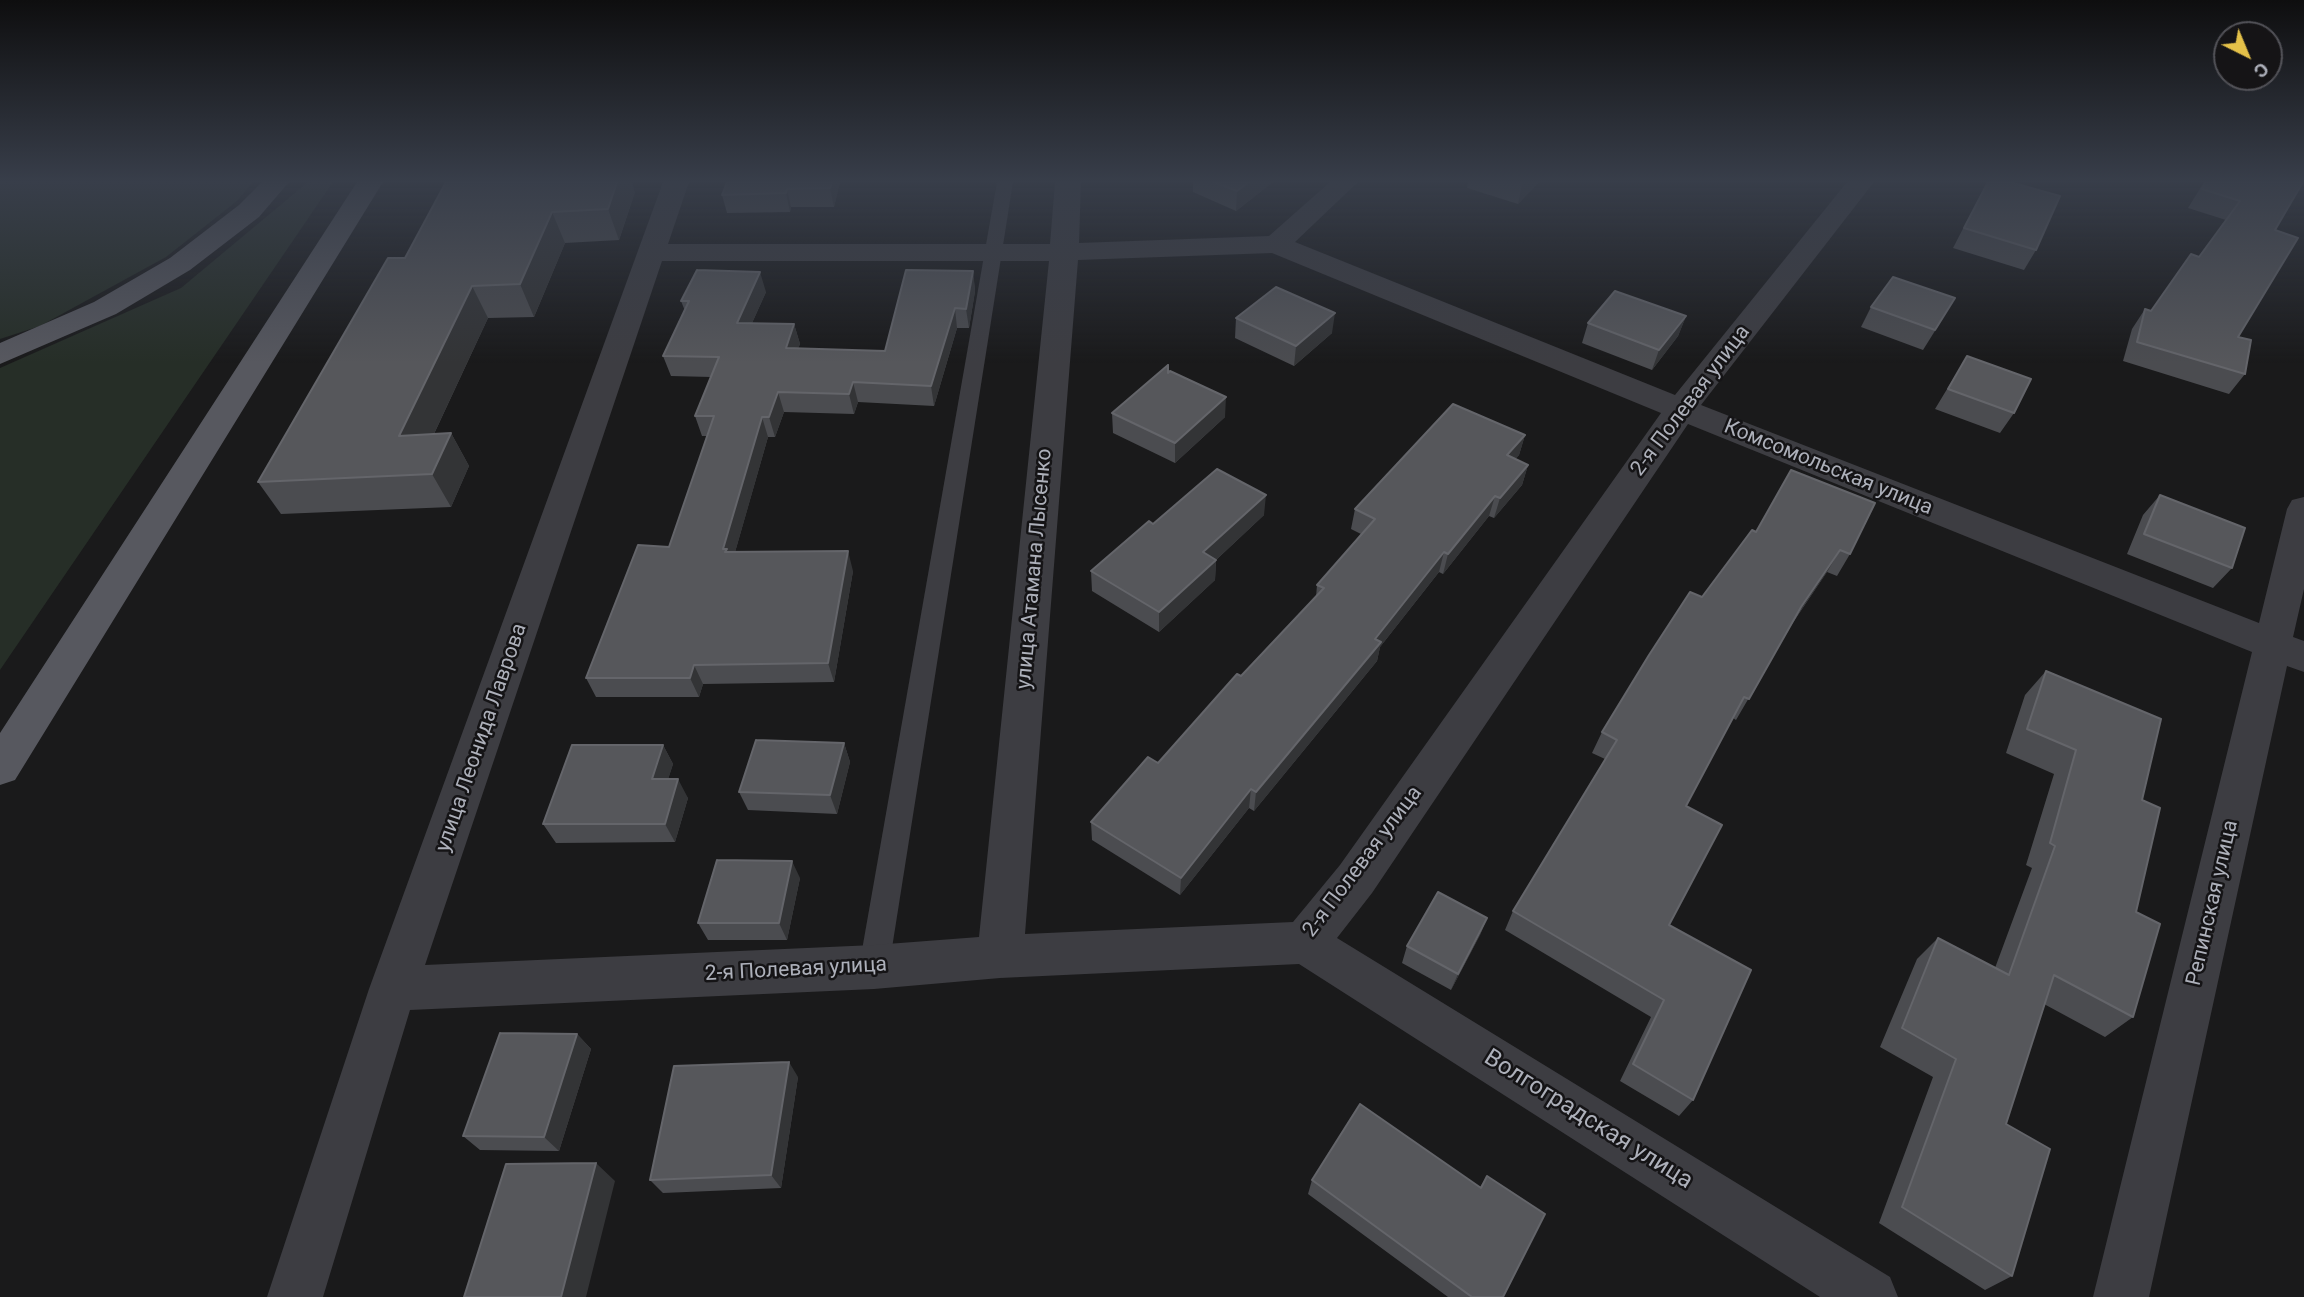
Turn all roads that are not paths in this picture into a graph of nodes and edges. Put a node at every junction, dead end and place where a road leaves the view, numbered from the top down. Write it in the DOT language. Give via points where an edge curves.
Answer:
graph roads {
  1 [pos="208,243"];
  2 [pos="332,243"];
  3 [pos="656,243"];
  4 [pos="995,243"];
  5 [pos="1065,243"];
  6 [pos="1813,243"];
  7 [pos="1276,244"];
  8 [pos="994,252"];
  9 [pos="1064,252"];
  10 [pos="652,253"];
  11 [pos="0,354"];
  12 [pos="1681,409"];
  13 [pos="2304,509"];
  14 [pos="2288,651"];
  15 [pos="0,768"];
  16 [pos="1305,943"];
  17 [pos="1000,957"];
  18 [pos="874,967"];
  19 [pos="393,989"];
  20 [pos="295,1297"];
  21 [pos="1870,1297"];
  22 [pos="2121,1297"];
  1 -- 11 [label="main road" via="105,308"];
  2 -- 15 [label="main road"];
  3 -- 10 [label="street, улица Леонида Лаврова"];
  4 -- 8 [label="lane"];
  5 -- 9 [label="street, улица Атамана Лысенко"];
  6 -- 12 [label="street, 2-я Полевая улица"];
  7 -- 9 [label="street"];
  7 -- 12 [label="street, Комсомольская улица"];
  8 -- 9 [label="street"];
  8 -- 10 [label="street"];
  8 -- 18 [label="lane"];
  9 -- 17 [label="street, улица Атамана Лысенко"];
  10 -- 19 [label="street, улица Леонида Лаврова"];
  12 -- 14 [label="street, Комсомольская улица"];
  12 -- 16 [label="street, 2-я Полевая улица" via="1356,879"];
  13 -- 14 [label="street, Репинская улица"];
  14 -- 22 [label="street, Репинская улица"];
  16 -- 17 [label="street, 2-я Полевая улица"];
  16 -- 21 [label="street, Волгоградская улица"];
  17 -- 18 [label="street, 2-я Полевая улица"];
  18 -- 19 [label="street, 2-я Полевая улица"];
  19 -- 20 [label="street, улица Леонида Лаврова"];
}
